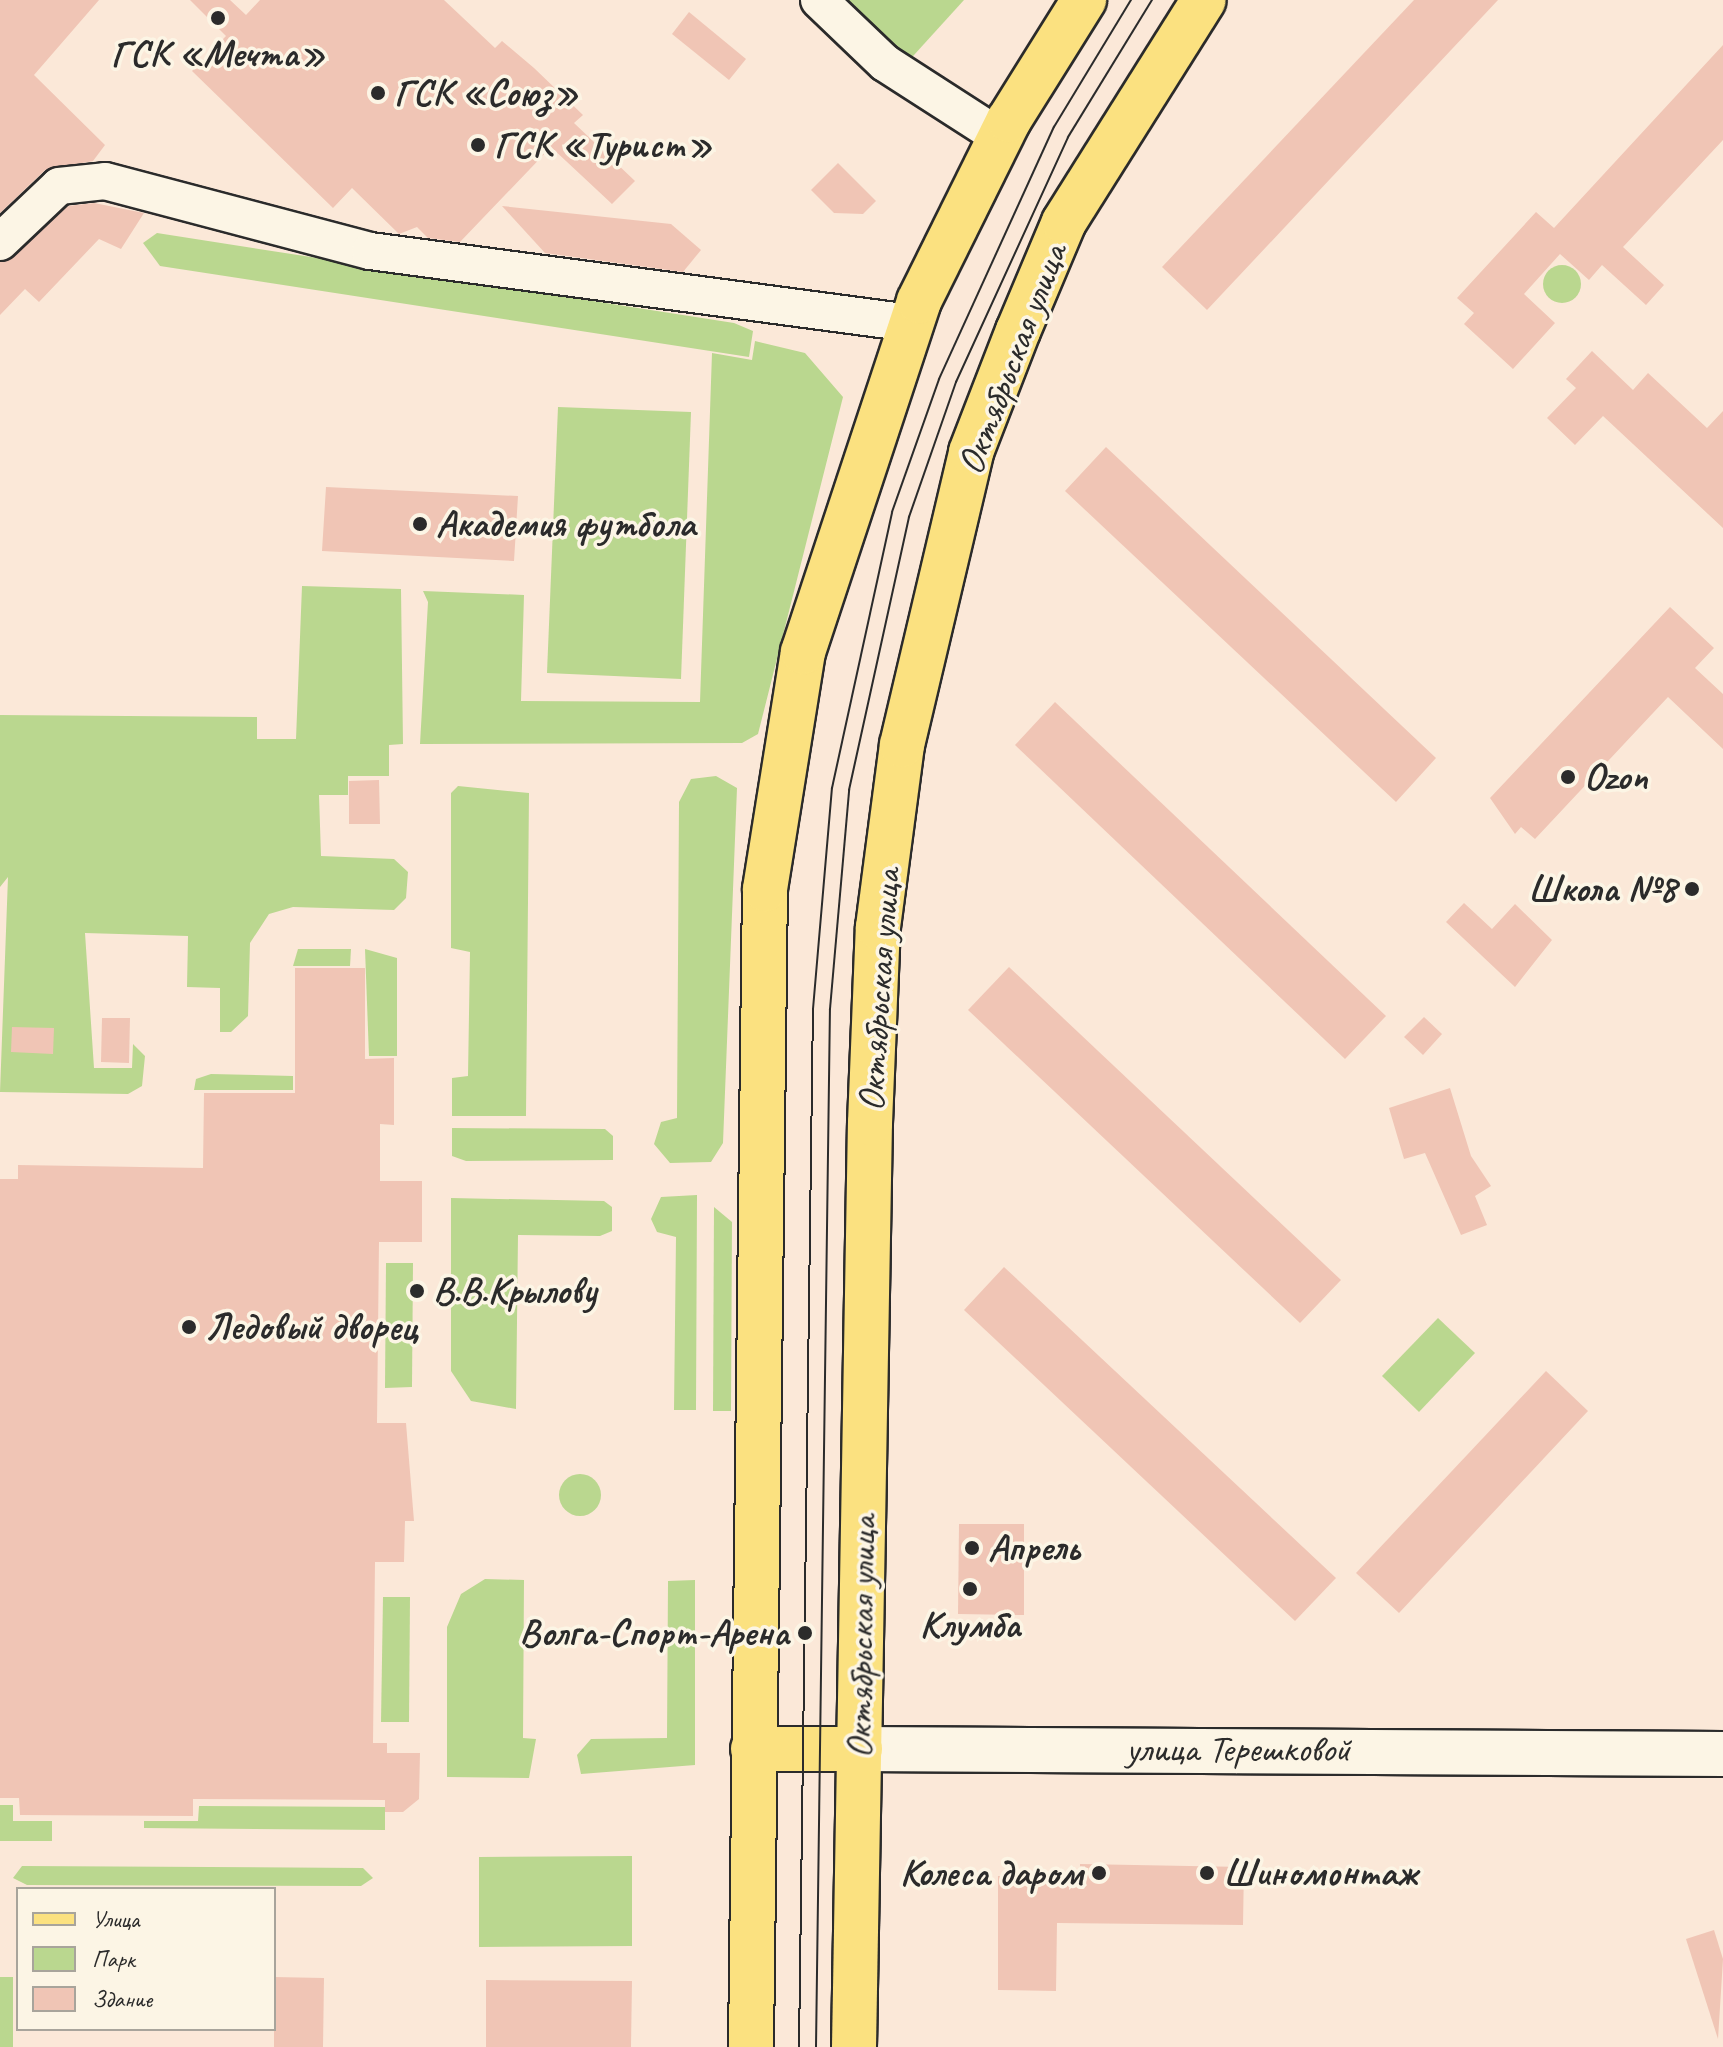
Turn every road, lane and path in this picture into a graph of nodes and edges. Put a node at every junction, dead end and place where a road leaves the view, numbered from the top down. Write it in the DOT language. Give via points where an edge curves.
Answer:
graph roads {
  1 [pos="819,0"];
  2 [pos="1084,0"];
  3 [pos="1204,0"];
  4 [pos="1000,137"];
  5 [pos="0,242"];
  6 [pos="910,323"];
  7 [pos="753,1749"];
  8 [pos="860,1749"];
  9 [pos="1723,1754"];
  10 [pos="751,2047"];
  11 [pos="854,2047"];
  1 -- 4 [label="street" via="885,63"];
  2 -- 4 [label="main road"];
  3 -- 8 [label="main road, Октябрьская улица" via="1071,209 1018,331 971,452 902,745 878,942"];
  4 -- 6 [label="main road"];
  5 -- 6 [label="street" via="59,186 105,181 370,251"];
  6 -- 7 [label="main road" via="803,652 765,889"];
  7 -- 8 [label="main road, улица Терешковой"];
  7 -- 10 [label="main road"];
  8 -- 9 [label="street, улица Терешковой"];
  8 -- 11 [label="main road, Октябрьская улица"];
}
